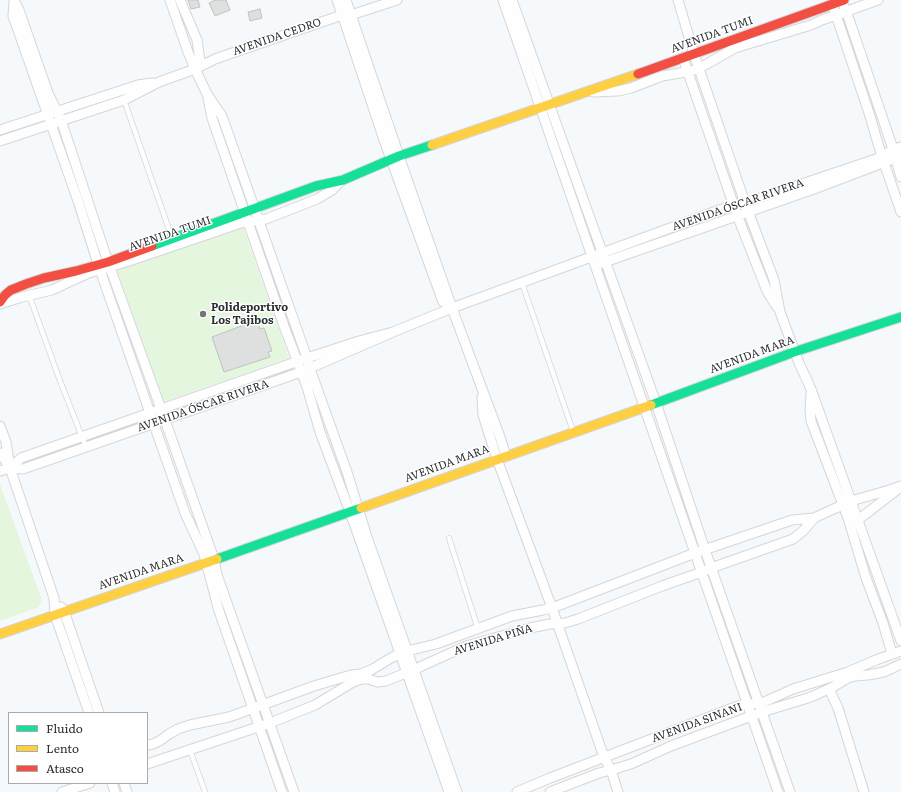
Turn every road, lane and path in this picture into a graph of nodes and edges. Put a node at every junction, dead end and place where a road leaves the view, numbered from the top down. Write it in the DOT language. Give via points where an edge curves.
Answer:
graph roads {
  1 [pos="170,0"];
  2 [pos="180,0"];
  3 [pos="336,0"];
  4 [pos="346,0"];
  5 [pos="397,0"];
  6 [pos="503,0"];
  7 [pos="512,0"];
  8 [pos="678,0"];
  9 [pos="843,0"];
  10 [pos="878,0"];
  11 [pos="832,2"];
  12 [pos="846,11"];
  13 [pos="347,15"];
  14 [pos="836,15"];
  15 [pos="694,54"];
  16 [pos="684,58"];
  17 [pos="699,68"];
  18 [pos="195,69"];
  19 [pos="688,72"];
  20 [pos="159,82"];
  21 [pos="120,91"];
  22 [pos="587,92"];
  23 [pos="207,94"];
  24 [pos="124,100"];
  25 [pos="545,106"];
  26 [pos="57,112"];
  27 [pos="48,115"];
  28 [pos="61,120"];
  29 [pos="51,124"];
  30 [pos="0,130"];
  31 [pos="0,141"];
  32 [pos="898,152"];
  33 [pos="395,158"];
  34 [pos="883,160"];
  35 [pos="901,177"];
  36 [pos="343,180"];
  37 [pos="733,205"];
  38 [pos="747,207"];
  39 [pos="254,208"];
  40 [pos="244,211"];
  41 [pos="901,212"];
  42 [pos="737,215"];
  43 [pos="259,220"];
  44 [pos="248,222"];
  45 [pos="173,242"];
  46 [pos="603,257"];
  47 [pos="594,261"];
  48 [pos="109,265"];
  49 [pos="99,268"];
  50 [pos="522,283"];
  51 [pos="26,284"];
  52 [pos="29,295"];
  53 [pos="0,303"];
  54 [pos="449,310"];
  55 [pos="780,312"];
  56 [pos="901,317"];
  57 [pos="393,332"];
  58 [pos="794,352"];
  59 [pos="307,358"];
  60 [pos="297,361"];
  61 [pos="305,371"];
  62 [pos="481,386"];
  63 [pos="656,403"];
  64 [pos="645,407"];
  65 [pos="161,409"];
  66 [pos="150,413"];
  67 [pos="165,420"];
  68 [pos="154,424"];
  69 [pos="0,426"];
  70 [pos="574,432"];
  71 [pos="82,437"];
  72 [pos="86,447"];
  73 [pos="0,453"];
  74 [pos="506,456"];
  75 [pos="497,459"];
  76 [pos="10,468"];
  77 [pos="0,471"];
  78 [pos="901,486"];
  79 [pos="847,503"];
  80 [pos="354,510"];
  81 [pos="814,518"];
  82 [pos="858,520"];
  83 [pos="449,538"];
  84 [pos="705,550"];
  85 [pos="695,553"];
  86 [pos="210,561"];
  87 [pos="712,568"];
  88 [pos="702,572"];
  89 [pos="54,598"];
  90 [pos="552,608"];
  91 [pos="64,612"];
  92 [pos="55,615"];
  93 [pos="557,624"];
  94 [pos="478,628"];
  95 [pos="0,634"];
  96 [pos="901,641"];
  97 [pos="403,653"];
  98 [pos="897,653"];
  99 [pos="901,664"];
  100 [pos="410,672"];
  101 [pos="829,689"];
  102 [pos="263,704"];
  103 [pos="748,704"];
  104 [pos="760,707"];
  105 [pos="254,708"];
  106 [pos="90,712"];
  107 [pos="99,712"];
  108 [pos="752,716"];
  109 [pos="270,723"];
  110 [pos="260,726"];
  111 [pos="148,745"];
  112 [pos="190,750"];
  113 [pos="604,757"];
  114 [pos="148,764"];
  115 [pos="611,770"];
  116 [pos="87,784"];
  117 [pos="62,792"];
  118 [pos="205,792"];
  119 [pos="282,792"];
  120 [pos="294,792"];
  121 [pos="449,792"];
  122 [pos="457,792"];
  123 [pos="517,792"];
  124 [pos="550,792"];
  125 [pos="618,792"];
  126 [pos="778,792"];
  127 [pos="790,792"];
  128 [pos="864,792"];
  1 -- 18 [label="street"];
  2 -- 18 [label="street" via="197,40 200,62"];
  3 -- 13 [label="street"];
  4 -- 13 [label="street"];
  5 -- 13 [label="street, AVENIDA CEDRO"];
  6 -- 25 [label="street"];
  7 -- 25 [label="street"];
  8 -- 15 [label="street"];
  9 -- 11 [label="street, AVENIDA TUMI"];
  9 -- 12 [label="street"];
  10 -- 12 [label="street, AVENIDA TUMI"];
  11 -- 14 [label="street"];
  11 -- 15 [label="street, AVENIDA TUMI"];
  12 -- 14 [label="street, AVENIDA TUMI"];
  12 -- 32 [label="street"];
  13 -- 18 [label="street, AVENIDA CEDRO" via="215,59"];
  13 -- 33 [label="street" via="384,140"];
  14 -- 17 [label="street, AVENIDA TUMI" via="735,48"];
  14 -- 34 [label="street"];
  15 -- 16 [label="street, AVENIDA TUMI"];
  15 -- 17 [label="street"];
  16 -- 19 [label="street"];
  16 -- 22 [label="street, AVENIDA TUMI"];
  17 -- 19 [label="street, AVENIDA TUMI"];
  17 -- 38 [label="street"];
  18 -- 20 [label="street, AVENIDA CEDRO"];
  18 -- 23 [label="street"];
  19 -- 22 [label="street, AVENIDA TUMI" via="662,76 618,91"];
  19 -- 37 [label="street"];
  20 -- 21 [label="street, AVENIDA CEDRO"];
  20 -- 24 [label="street, AVENIDA CEDRO"];
  21 -- 24 [label="lane"];
  21 -- 26 [label="street, AVENIDA CEDRO"];
  22 -- 25 [label="street, AVENIDA TUMI"];
  23 -- 39 [label="street" via="222,116"];
  23 -- 40 [label="street" via="212,118"];
  24 -- 28 [label="street, AVENIDA CEDRO"];
  24 -- 45 [label="lane"];
  25 -- 33 [label="street, AVENIDA TUMI"];
  25 -- 46 [label="street"];
  25 -- 47 [label="street"];
  26 -- 27 [label="street, AVENIDA CEDRO"];
  26 -- 27 [label="street" via="20,10 14,0 13,16"];
  26 -- 28 [label="street"];
  27 -- 29 [label="street"];
  27 -- 30 [label="street, AVENIDA CEDRO"];
  28 -- 29 [label="street, AVENIDA CEDRO"];
  28 -- 48 [label="street"];
  29 -- 31 [label="street, AVENIDA CEDRO"];
  29 -- 49 [label="street"];
  32 -- 34 [label="street, AVENIDA ÓSCAR RIVERA"];
  32 -- 35 [label="street"];
  33 -- 36 [label="street, AVENIDA TUMI"];
  33 -- 54 [label="street"];
  34 -- 38 [label="street, AVENIDA ÓSCAR RIVERA" via="814,189"];
  34 -- 41 [label="street"];
  36 -- 39 [label="street, AVENIDA TUMI" via="316,186"];
  36 -- 43 [label="street, AVENIDA TUMI" via="317,199"];
  37 -- 38 [label="street, AVENIDA ÓSCAR RIVERA"];
  37 -- 42 [label="street"];
  37 -- 46 [label="street, AVENIDA ÓSCAR RIVERA"];
  38 -- 42 [label="street, AVENIDA ÓSCAR RIVERA"];
  38 -- 55 [label="street" via="774,280"];
  39 -- 40 [label="street, AVENIDA TUMI"];
  39 -- 43 [label="street"];
  40 -- 44 [label="street"];
  40 -- 45 [label="street, AVENIDA TUMI"];
  42 -- 46 [label="street, AVENIDA ÓSCAR RIVERA"];
  42 -- 55 [label="street" via="767,291"];
  43 -- 44 [label="street, AVENIDA TUMI"];
  43 -- 59 [label="street"];
  44 -- 45 [label="street, AVENIDA TUMI"];
  44 -- 60 [label="street"];
  45 -- 48 [label="street, AVENIDA TUMI"];
  46 -- 47 [label="street, AVENIDA ÓSCAR RIVERA"];
  46 -- 63 [label="street"];
  47 -- 50 [label="street, AVENIDA ÓSCAR RIVERA" via="575,264"];
  47 -- 64 [label="street"];
  48 -- 49 [label="street, AVENIDA TUMI"];
  48 -- 65 [label="street"];
  49 -- 51 [label="street, AVENIDA TUMI" via="44,278"];
  49 -- 52 [label="street, AVENIDA TUMI" via="52,290"];
  49 -- 66 [label="street"];
  50 -- 54 [label="street, AVENIDA ÓSCAR RIVERA"];
  50 -- 70 [label="lane"];
  51 -- 52 [label="lane"];
  51 -- 53 [label="street, AVENIDA TUMI" via="11,290"];
  52 -- 53 [label="street, AVENIDA TUMI"];
  52 -- 71 [label="lane"];
  54 -- 57 [label="street, AVENIDA ÓSCAR RIVERA"];
  54 -- 62 [label="street"];
  55 -- 58 [label="street"];
  56 -- 58 [label="street, AVENIDA MARA"];
  57 -- 59 [label="street, AVENIDA ÓSCAR RIVERA"];
  57 -- 61 [label="street, AVENIDA ÓSCAR RIVERA"];
  58 -- 63 [label="street, AVENIDA MARA"];
  58 -- 79 [label="street" via="811,389 811,421"];
  59 -- 60 [label="street, AVENIDA ÓSCAR RIVERA"];
  59 -- 61 [label="street"];
  60 -- 61 [label="street"];
  60 -- 65 [label="street, AVENIDA ÓSCAR RIVERA"];
  61 -- 67 [label="street, AVENIDA ÓSCAR RIVERA"];
  61 -- 80 [label="street" via="306,387 320,432"];
  62 -- 74 [label="street"];
  62 -- 75 [label="street" via="483,415"];
  63 -- 64 [label="street, AVENIDA MARA"];
  63 -- 84 [label="street"];
  64 -- 70 [label="street, AVENIDA MARA"];
  64 -- 85 [label="street"];
  65 -- 66 [label="street, AVENIDA ÓSCAR RIVERA"];
  65 -- 67 [label="street"];
  66 -- 68 [label="street"];
  66 -- 71 [label="street, AVENIDA ÓSCAR RIVERA"];
  67 -- 68 [label="street, AVENIDA ÓSCAR RIVERA"];
  67 -- 86 [label="street"];
  68 -- 72 [label="street, AVENIDA ÓSCAR RIVERA"];
  68 -- 86 [label="street" via="185,513 204,554"];
  69 -- 76 [label="street" via="6,442"];
  70 -- 74 [label="street, AVENIDA MARA"];
  71 -- 72 [label="lane"];
  71 -- 76 [label="street, AVENIDA ÓSCAR RIVERA" via="21,458"];
  72 -- 76 [label="street, AVENIDA ÓSCAR RIVERA" via="23,469"];
  73 -- 76 [label="street"];
  74 -- 75 [label="street, AVENIDA MARA"];
  75 -- 80 [label="street, AVENIDA MARA"];
  75 -- 90 [label="street"];
  76 -- 77 [label="street, AVENIDA ÓSCAR RIVERA"];
  76 -- 89 [label="street"];
  78 -- 79 [label="street, AVENIDA PIÑA"];
  78 -- 82 [label="street"];
  79 -- 81 [label="street, AVENIDA PIÑA"];
  79 -- 82 [label="street"];
  79 -- 98 [label="street" via="848,518 866,578"];
  80 -- 86 [label="street, AVENIDA MARA"];
  80 -- 97 [label="street"];
  81 -- 84 [label="street, AVENIDA PIÑA" via="792,520"];
  81 -- 87 [label="street, AVENIDA PIÑA" via="793,539"];
  82 -- 96 [label="street"];
  83 -- 94 [label="lane"];
  84 -- 85 [label="street, AVENIDA PIÑA"];
  84 -- 87 [label="street"];
  85 -- 88 [label="street"];
  85 -- 90 [label="street, AVENIDA PIÑA"];
  86 -- 91 [label="street, AVENIDA MARA"];
  86 -- 102 [label="street"];
  86 -- 105 [label="street" via="219,611"];
  87 -- 88 [label="street, AVENIDA PIÑA"];
  87 -- 104 [label="street"];
  88 -- 93 [label="street, AVENIDA PIÑA" via="578,619"];
  88 -- 103 [label="street"];
  89 -- 91 [label="street"];
  89 -- 92 [label="street"];
  90 -- 93 [label="street"];
  90 -- 94 [label="street, AVENIDA PIÑA" via="512,616"];
  91 -- 92 [label="street, AVENIDA MARA"];
  91 -- 107 [label="street"];
  92 -- 95 [label="street, AVENIDA MARA"];
  92 -- 106 [label="street"];
  93 -- 100 [label="street, AVENIDA PIÑA" via="530,628 474,643"];
  93 -- 113 [label="street"];
  94 -- 97 [label="street, AVENIDA PIÑA"];
  97 -- 100 [label="street"];
  97 -- 102 [label="street, AVENIDA PIÑA" via="361,674 314,686"];
  98 -- 104 [label="street, AVENIDA SINANI" via="793,689 764,702"];
  99 -- 101 [label="street, AVENIDA SINANI" via="884,672 848,678"];
  100 -- 109 [label="street, AVENIDA PIÑA" via="386,681 362,679 353,682 315,705"];
  100 -- 121 [label="street"];
  100 -- 122 [label="street"];
  101 -- 104 [label="street, AVENIDA SINANI" via="811,697"];
  101 -- 128 [label="street" via="838,708"];
  102 -- 105 [label="street, AVENIDA PIÑA"];
  102 -- 109 [label="street"];
  103 -- 104 [label="street, AVENIDA SINANI"];
  103 -- 108 [label="street"];
  103 -- 113 [label="street, AVENIDA SINANI"];
  104 -- 108 [label="street, AVENIDA SINANI"];
  104 -- 127 [label="street"];
  105 -- 110 [label="street"];
  105 -- 111 [label="street, AVENIDA PIÑA" via="229,717 178,729 162,740"];
  108 -- 115 [label="street, AVENIDA SINANI"];
  108 -- 126 [label="street"];
  109 -- 110 [label="street, AVENIDA PIÑA"];
  109 -- 120 [label="street"];
  110 -- 112 [label="street, AVENIDA PIÑA"];
  110 -- 119 [label="street"];
  112 -- 114 [label="street, AVENIDA PIÑA"];
  112 -- 118 [label="lane"];
  113 -- 115 [label="street"];
  113 -- 123 [label="street, AVENIDA SINANI"];
  115 -- 124 [label="street, AVENIDA SINANI"];
  115 -- 125 [label="street"];
  116 -- 117 [label="street"];
}
